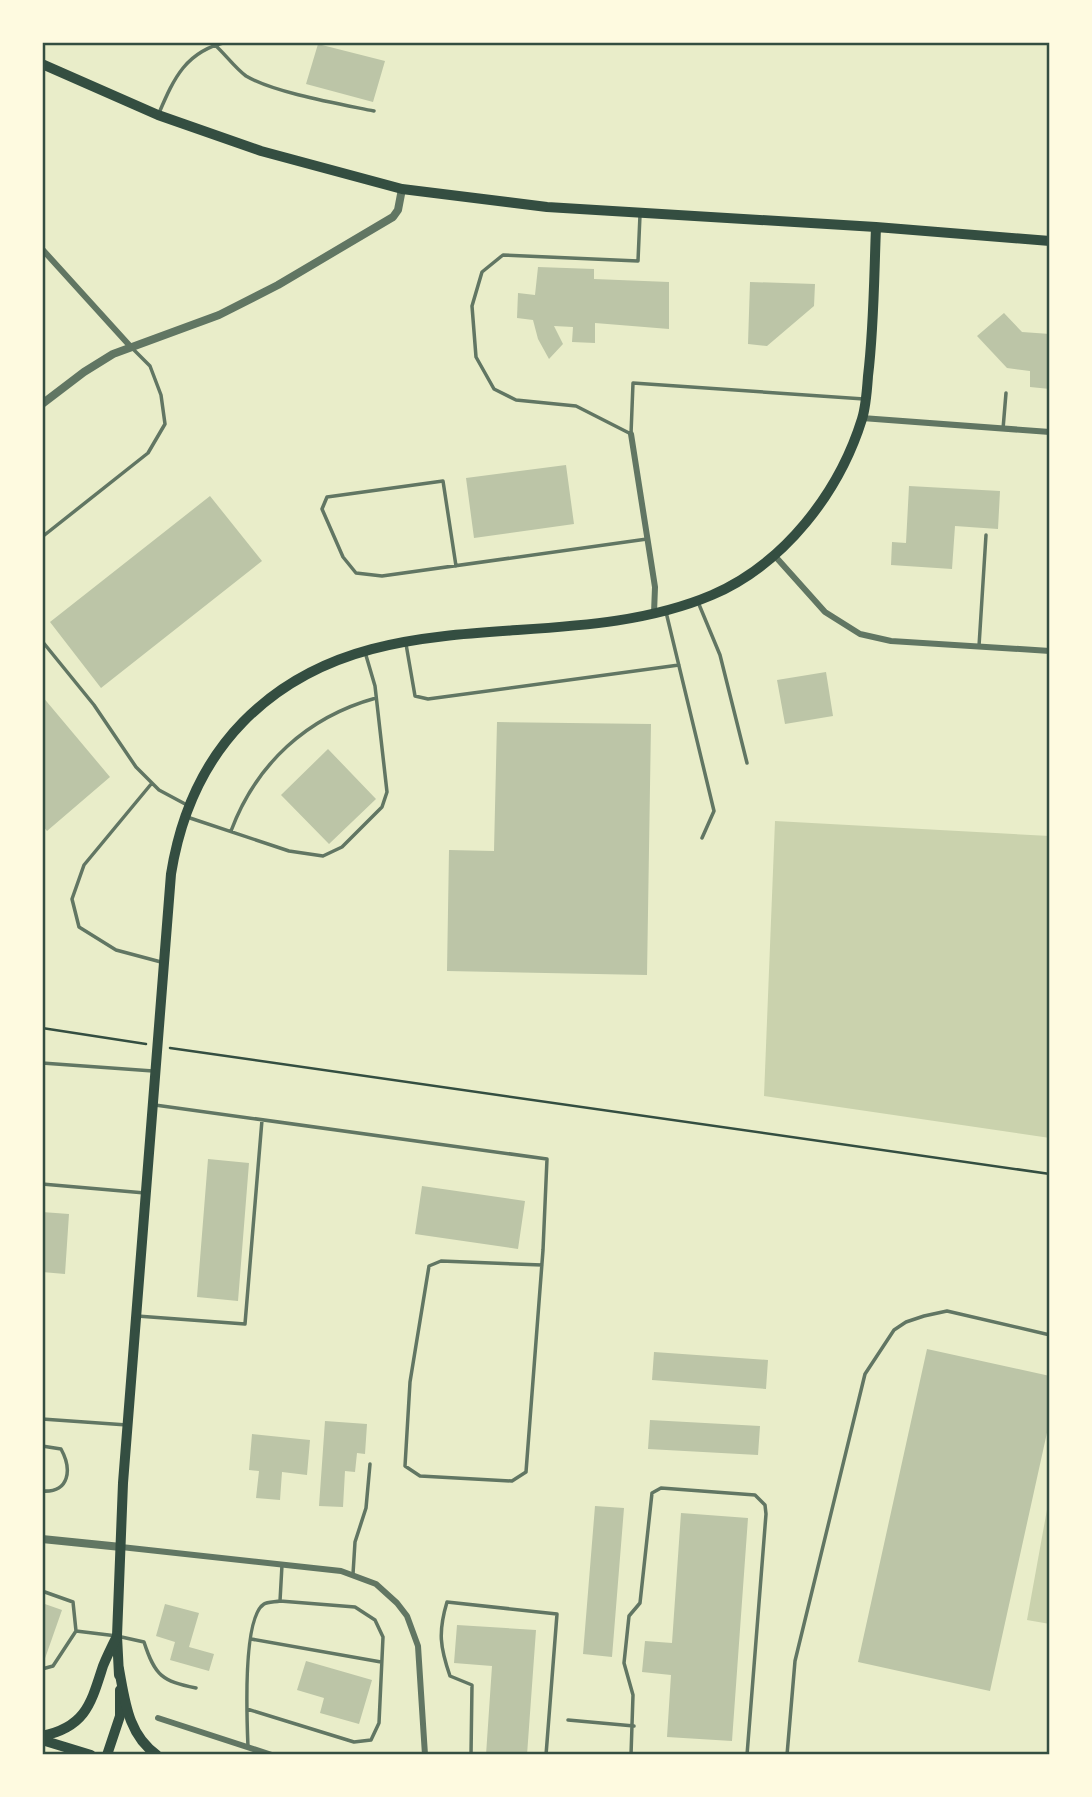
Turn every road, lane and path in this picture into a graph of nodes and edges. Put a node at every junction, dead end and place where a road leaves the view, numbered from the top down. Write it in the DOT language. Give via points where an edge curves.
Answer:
graph roads {
  1 [pos="227,42"];
  2 [pos="215,45"];
  3 [pos="42,64"];
  4 [pos="374,111"];
  5 [pos="158,115"];
  6 [pos="402,189"];
  7 [pos="640,213"];
  8 [pos="876,227"];
  9 [pos="1050,242"];
  10 [pos="42,249"];
  11 [pos="130,346"];
  12 [pos="1006,393"];
  13 [pos="865,400"];
  14 [pos="42,404"];
  15 [pos="862,418"];
  16 [pos="1003,429"];
  17 [pos="1050,432"];
  18 [pos="631,434"];
  19 [pos="986,535"];
  20 [pos="42,537"];
  21 [pos="647,539"];
  22 [pos="774,555"];
  23 [pos="456,566"];
  24 [pos="697,600"];
  25 [pos="666,610"];
  26 [pos="654,613"];
  27 [pos="42,641"];
  28 [pos="405,641"];
  29 [pos="979,646"];
  30 [pos="365,650"];
  31 [pos="1050,651"];
  32 [pos="679,665"];
  33 [pos="376,698"];
  34 [pos="747,763"];
  35 [pos="152,783"];
  36 [pos="187,811"];
  37 [pos="231,831"];
  38 [pos="702,838"];
  39 [pos="163,962"];
  40 [pos="42,1028"];
  41 [pos="157,1046"];
  42 [pos="42,1063"];
  43 [pos="156,1071"];
  44 [pos="153,1105"];
  45 [pos="262,1120"];
  46 [pos="1050,1174"];
  47 [pos="42,1184"];
  48 [pos="147,1193"];
  49 [pos="542,1265"];
  50 [pos="138,1316"];
  51 [pos="1050,1335"];
  52 [pos="42,1419"];
  53 [pos="128,1426"];
  54 [pos="42,1446"];
  55 [pos="370,1464"];
  56 [pos="42,1491"];
  57 [pos="42,1539"];
  58 [pos="121,1547"];
  59 [pos="282,1565"];
  60 [pos="353,1574"];
  61 [pos="42,1591"];
  62 [pos="280,1601"];
  63 [pos="76,1631"];
  64 [pos="117,1636"];
  65 [pos="251,1639"];
  66 [pos="381,1662"];
  67 [pos="42,1669"];
  68 [pos="119,1669"];
  69 [pos="196,1688"];
  70 [pos="247,1709"];
  71 [pos="158,1718"];
  72 [pos="568,1720"];
  73 [pos="634,1726"];
  74 [pos="42,1738"];
  75 [pos="248,1747"];
  76 [pos="91,1755"];
  77 [pos="107,1755"];
  78 [pos="157,1755"];
  79 [pos="272,1755"];
  80 [pos="425,1755"];
  81 [pos="471,1755"];
  82 [pos="546,1755"];
  83 [pos="631,1755"];
  84 [pos="747,1755"];
  85 [pos="787,1755"];
  1 -- 2 [label="lane"];
  2 -- 4 [label="lane" via="245,75 266,84"];
  2 -- 5 [label="lane" via="188,61"];
  3 -- 5 [label="main road"];
  5 -- 6 [label="main road" via="261,151"];
  6 -- 7 [label="main road"];
  6 -- 11 [label="street" via="393,216 278,285 219,315"];
  7 -- 8 [label="main road"];
  7 -- 18 [label="lane" via="638,261 503,255 482,272 472,306 475,357 495,389 516,400 576,406"];
  8 -- 9 [label="main road"];
  8 -- 13 [label="main road"];
  10 -- 11 [label="street"];
  11 -- 14 [label="street"];
  11 -- 20 [label="lane" via="150,366 165,424 148,453"];
  12 -- 16 [label="lane"];
  13 -- 15 [label="main road"];
  13 -- 18 [label="lane" via="633,383"];
  15 -- 16 [label="street"];
  15 -- 22 [label="main road" via="835,482"];
  16 -- 17 [label="street"];
  18 -- 21 [label="street"];
  19 -- 29 [label="lane"];
  21 -- 23 [label="lane"];
  21 -- 26 [label="street"];
  22 -- 24 [label="main road" via="740,580"];
  22 -- 29 [label="street" via="825,612 848,629 891,641"];
  23 -- 23 [label="lane" via="382,576 356,573 343,557 322,509 327,498 443,481"];
  24 -- 25 [label="main road"];
  24 -- 34 [label="lane" via="720,655"];
  25 -- 26 [label="main road"];
  25 -- 32 [label="lane"];
  26 -- 28 [label="main road"];
  27 -- 35 [label="lane"];
  28 -- 30 [label="main road"];
  28 -- 32 [label="lane" via="415,696 428,699"];
  29 -- 31 [label="street"];
  30 -- 33 [label="lane"];
  30 -- 36 [label="main road" via="316,668 265,701 223,746"];
  32 -- 38 [label="lane" via="715,811"];
  33 -- 37 [label="lane" via="319,721 286,746 259,778"];
  33 -- 37 [label="lane" via="387,792 382,807 342,846 323,856 289,851"];
  35 -- 36 [label="lane"];
  35 -- 39 [label="lane" via="84,865 72,899 79,926 116,950"];
  36 -- 37 [label="lane"];
  36 -- 39 [label="main road" via="171,874"];
  39 -- 41 [label="main road"];
  40 -- 41 [label="path"];
  41 -- 43 [label="main road"];
  41 -- 46 [label="path"];
  42 -- 43 [label="lane"];
  43 -- 44 [label="main road"];
  44 -- 45 [label="lane"];
  44 -- 48 [label="main road"];
  45 -- 49 [label="lane" via="547,1159"];
  45 -- 50 [label="lane" via="245,1324"];
  47 -- 48 [label="lane"];
  48 -- 50 [label="main road"];
  49 -- 49 [label="lane" via="526,1472 512,1481 420,1476 405,1466 410,1382 429,1266 441,1261"];
  50 -- 53 [label="main road"];
  51 -- 85 [label="lane" via="947,1311 906,1322 885,1342 865,1374 795,1661"];
  52 -- 53 [label="lane"];
  53 -- 58 [label="main road"];
  54 -- 56 [label="lane" via="61,1449 68,1462 62,1488"];
  55 -- 60 [label="lane"];
  57 -- 58 [label="street"];
  58 -- 59 [label="street"];
  58 -- 64 [label="main road"];
  59 -- 60 [label="street"];
  59 -- 62 [label="lane"];
  60 -- 80 [label="street" via="386,1592 414,1630"];
  61 -- 63 [label="lane" via="74,1602"];
  62 -- 65 [label="lane" via="264,1604 256,1614"];
  62 -- 66 [label="lane" via="355,1607 375,1620 383,1637"];
  63 -- 64 [label="lane"];
  63 -- 67 [label="lane" via="53,1667"];
  64 -- 68 [label="main road"];
  64 -- 69 [label="lane" via="144,1642 152,1667 172,1683"];
  64 -- 74 [label="highway" via="88,1708 76,1721"];
  65 -- 66 [label="lane"];
  65 -- 70 [label="lane"];
  66 -- 70 [label="lane" via="379,1723 371,1740 354,1741"];
  68 -- 77 [label="main road" via="120,1717"];
  68 -- 78 [label="highway" via="127,1714 140,1739"];
  70 -- 75 [label="lane"];
  71 -- 75 [label="street"];
  72 -- 73 [label="lane"];
  73 -- 83 [label="lane"];
  73 -- 84 [label="lane" via="633,1695 624,1663 629,1616 640,1603 652,1493 661,1488 755,1495 765,1504 766,1514"];
  74 -- 76 [label="highway"];
  75 -- 79 [label="street"];
  81 -- 82 [label="lane" via="472,1685 450,1676 443,1654 440,1624 447,1602 557,1614"];
}
